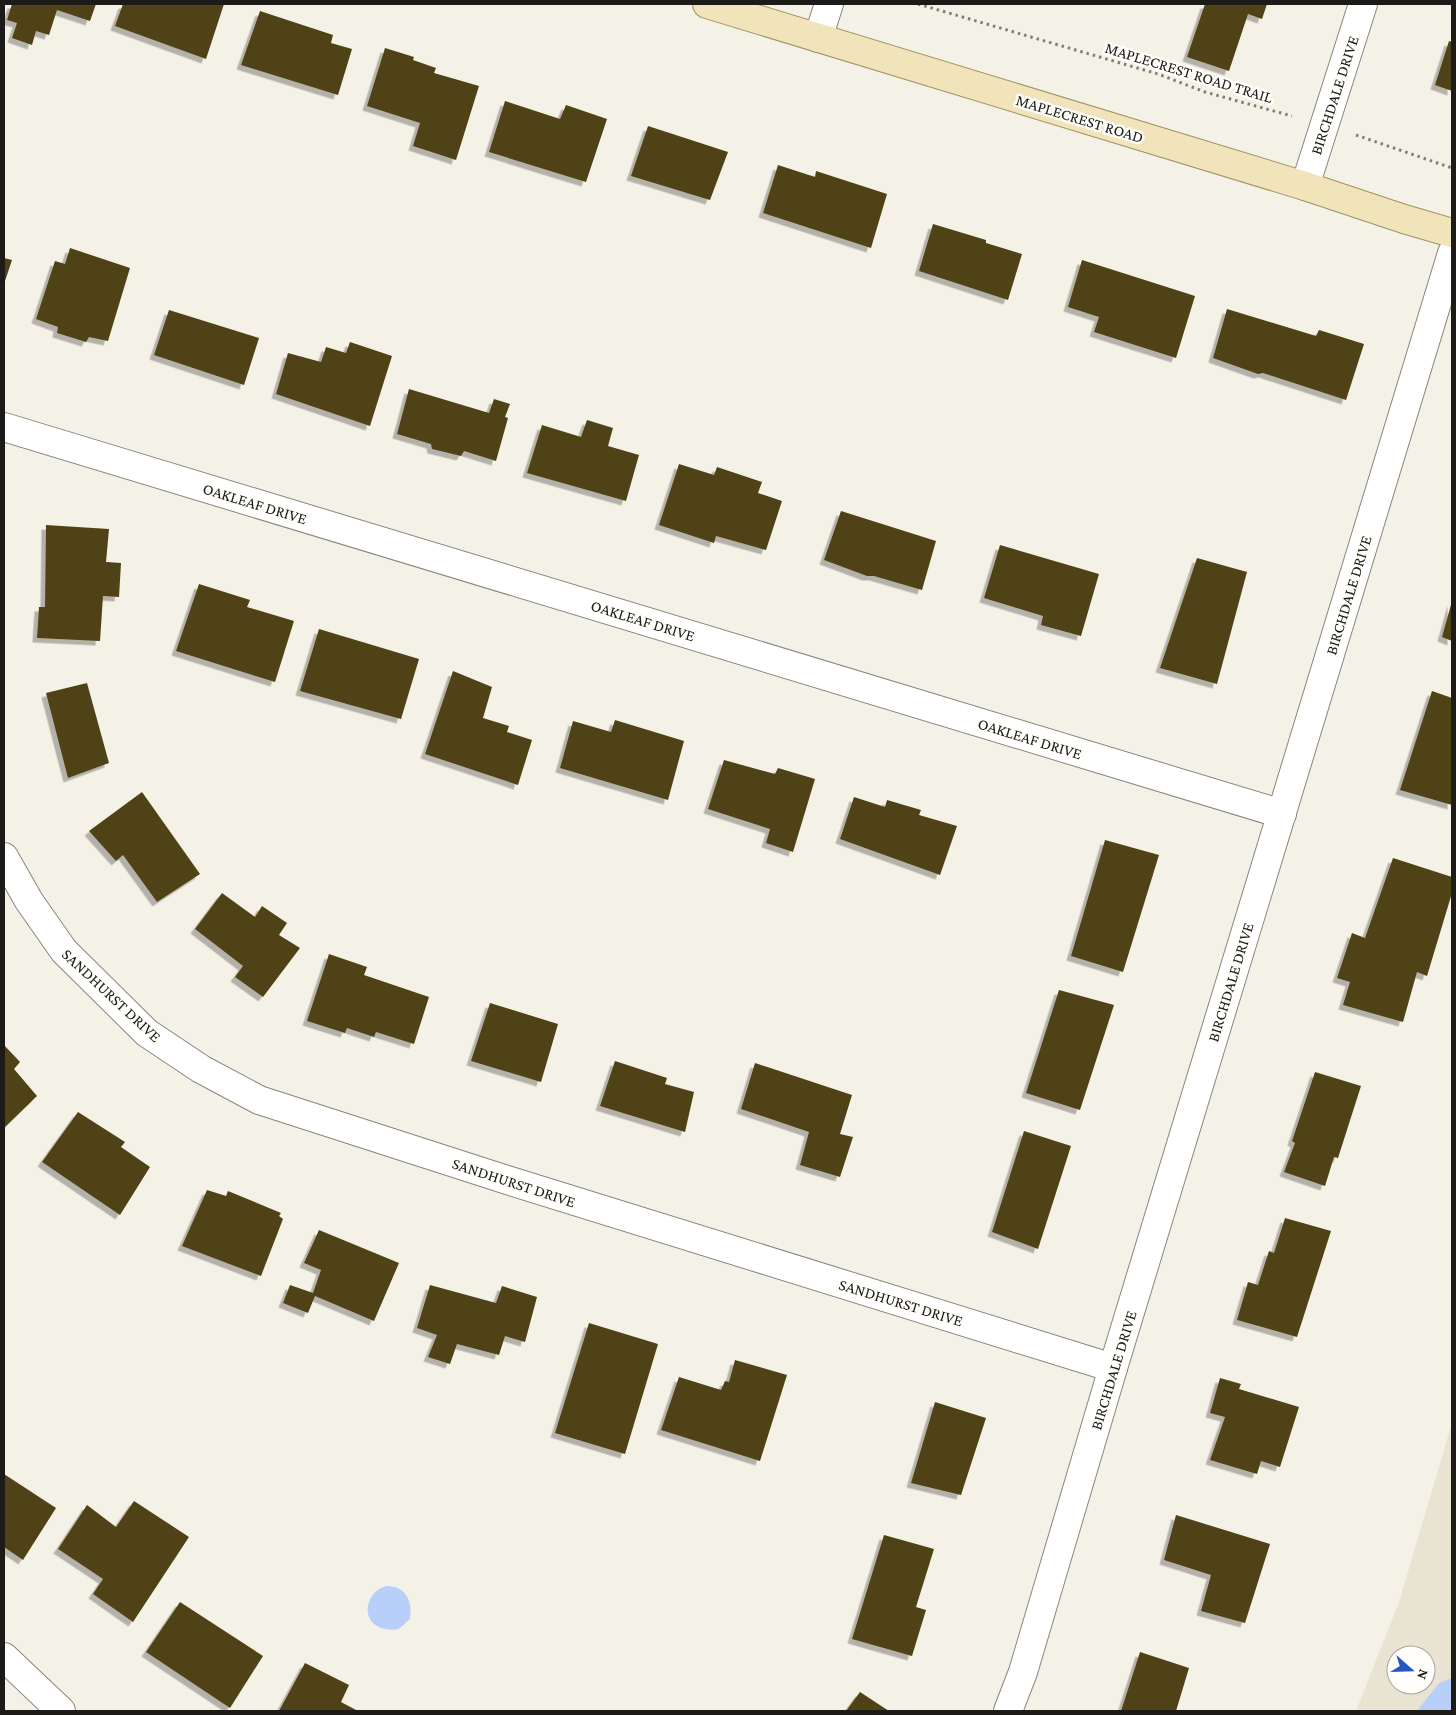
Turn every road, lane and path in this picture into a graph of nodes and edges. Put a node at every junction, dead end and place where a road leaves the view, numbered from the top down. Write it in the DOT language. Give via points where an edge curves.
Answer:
graph roads {
  1 [pos="707,4"];
  2 [pos="829,4"];
  3 [pos="918,4"];
  4 [pos="1364,4"];
  5 [pos="818,38"];
  6 [pos="1325,125"];
  7 [pos="1452,168"];
  8 [pos="1305,186"];
  9 [pos="1452,233"];
  10 [pos="1452,253"];
  11 [pos="4,427"];
  12 [pos="1282,814"];
  13 [pos="4,857"];
  14 [pos="1113,1368"];
  15 [pos="4,1657"];
  16 [pos="61,1711"];
  17 [pos="1008,1711"];
  1 -- 5 [label="main road, MAPLECREST ROAD"];
  2 -- 5 [label="street"];
  3 -- 6 [label="path, MAPLECREST ROAD TRAIL" via="1158,74 1205,92"];
  4 -- 6 [label="street, BIRCHDALE DRIVE"];
  5 -- 8 [label="main road, MAPLECREST ROAD"];
  6 -- 7 [label="path, MAPLECREST ROAD TRAIL"];
  6 -- 8 [label="street, BIRCHDALE DRIVE"];
  8 -- 9 [label="main road, MAPLECREST ROAD"];
  10 -- 12 [label="street, BIRCHDALE DRIVE"];
  11 -- 12 [label="street, OAKLEAF DRIVE"];
  12 -- 14 [label="street, BIRCHDALE DRIVE"];
  13 -- 14 [label="street, SANDHURST DRIVE" via="29,901 64,951 147,1033 201,1069 259,1100"];
  14 -- 17 [label="street, BIRCHDALE DRIVE" via="1023,1672"];
  15 -- 16 [label="street"];
}
